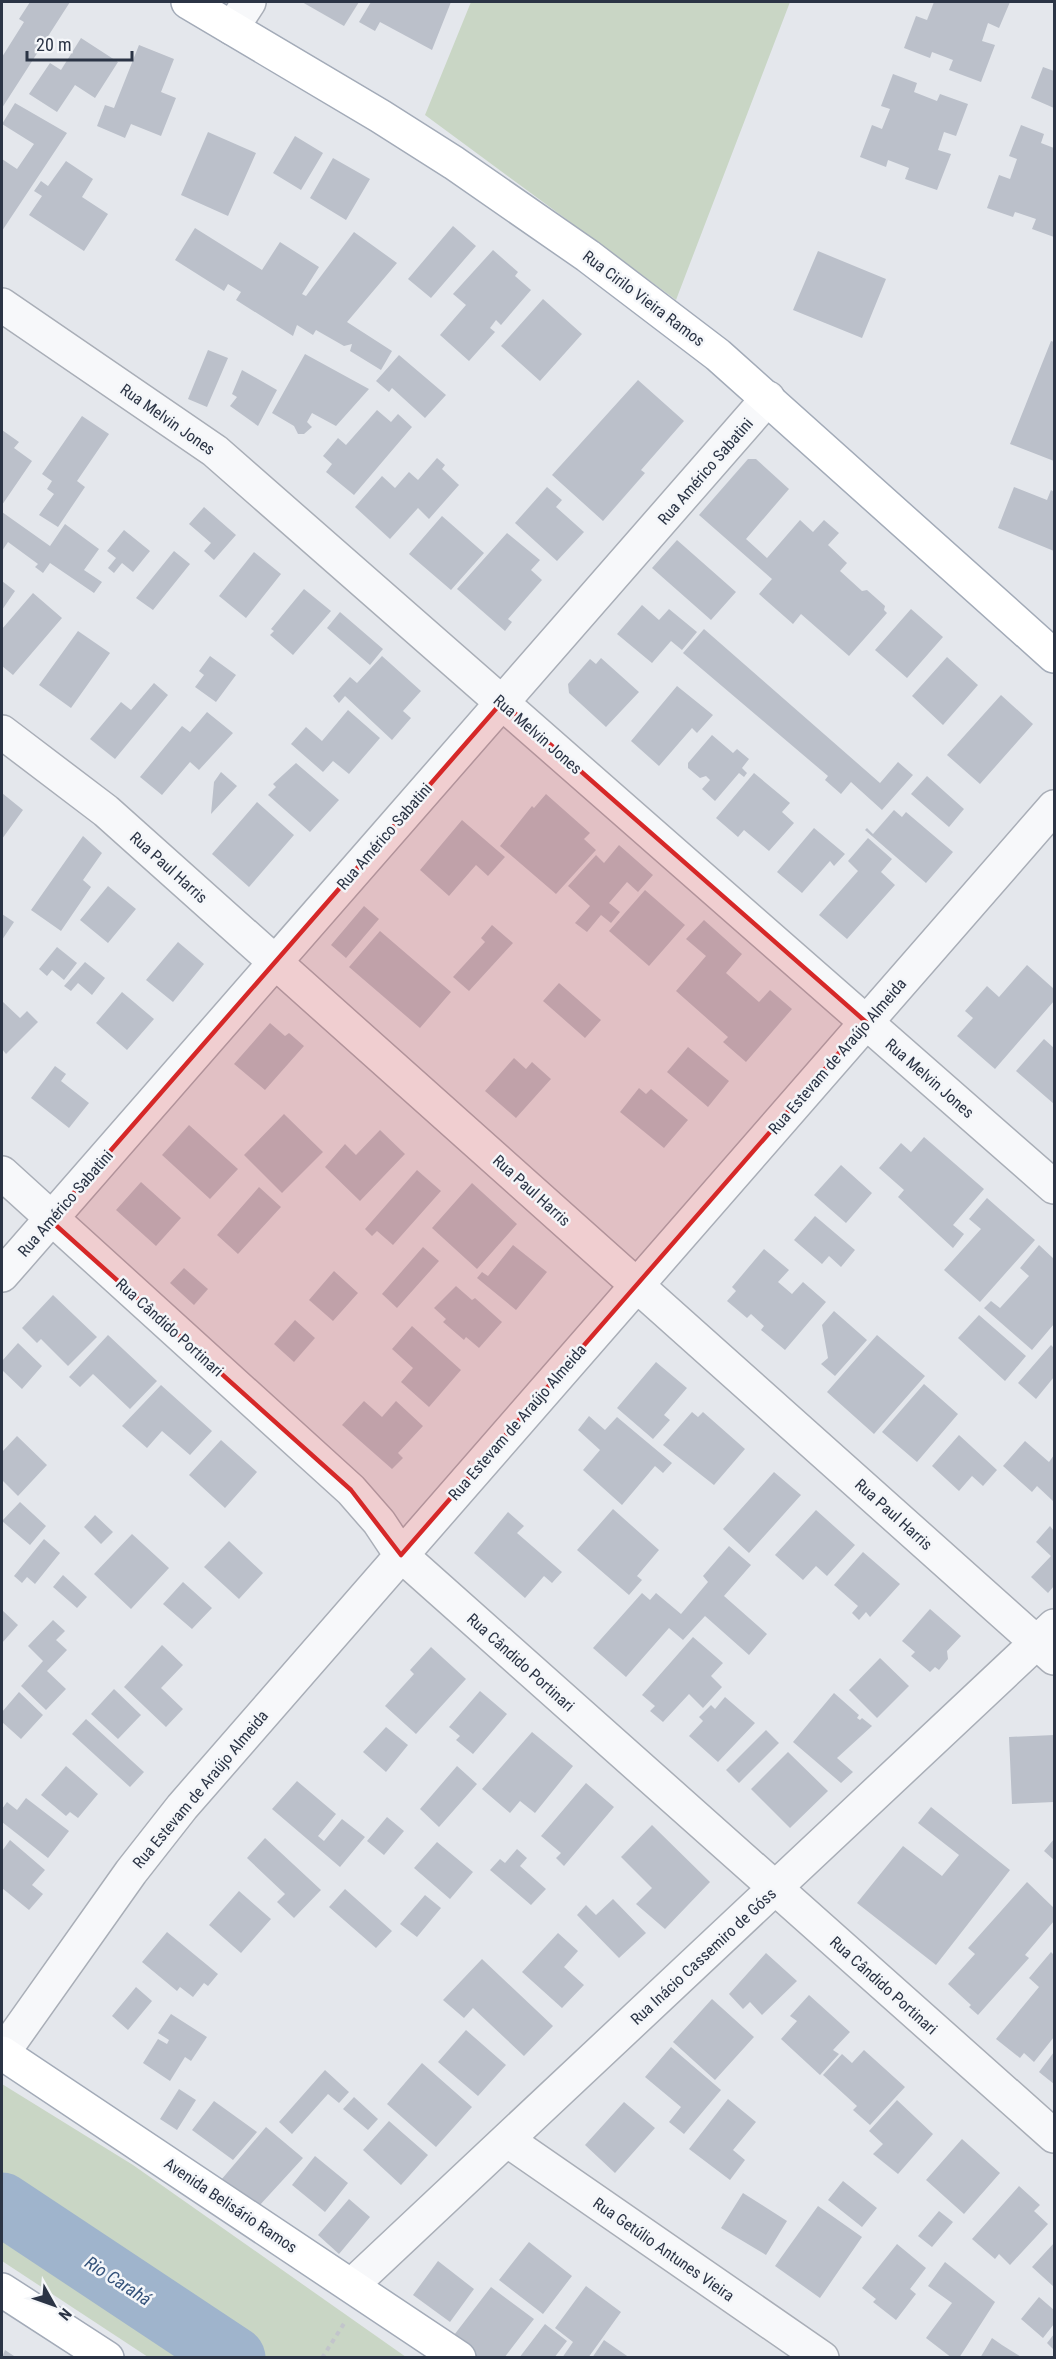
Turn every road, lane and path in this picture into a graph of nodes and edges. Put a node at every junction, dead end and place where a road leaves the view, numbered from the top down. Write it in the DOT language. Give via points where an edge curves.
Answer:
graph roads {
  1 [pos="188,2"];
  2 [pos="241,15"];
  3 [pos="2,305"];
  4 [pos="768,398"];
  5 [pos="1054,656"];
  6 [pos="502,702"];
  7 [pos="2,732"];
  8 [pos="1054,807"];
  9 [pos="275,961"];
  10 [pos="866,1022"];
  11 [pos="2,1173"];
  12 [pos="1054,1187"];
  13 [pos="50,1220"];
  14 [pos="2,1275"];
  15 [pos="637,1285"];
  16 [pos="401,1555"];
  17 [pos="1049,1642"];
  18 [pos="775,1888"];
  19 [pos="2,2054"];
  20 [pos="1054,2136"];
  21 [pos="507,2140"];
  22 [pos="352,2285"];
  23 [pos="2,2290"];
  24 [pos="107,2358"];
  25 [pos="459,2358"];
  26 [pos="822,2358"];
  1 -- 2 [label="main road, Rua Cirilo Vieira Ramos"];
  2 -- 4 [label="main road, Rua Cirilo Vieira Ramos" via="381,116 523,210 709,348"];
  3 -- 6 [label="street, Rua Melvin Jones" via="215,451"];
  4 -- 5 [label="main road, Rua Cirilo Vieira Ramos"];
  4 -- 6 [label="street, Rua Américo Sabatini"];
  6 -- 9 [label="street, Rua Américo Sabatini"];
  6 -- 10 [label="street, Rua Melvin Jones"];
  7 -- 9 [label="street, Rua Paul Harris" via="106,811"];
  8 -- 10 [label="street, Rua Estevam de Araújo Almeida"];
  9 -- 13 [label="street, Rua Américo Sabatini"];
  9 -- 15 [label="street, Rua Paul Harris"];
  10 -- 12 [label="street, Rua Melvin Jones"];
  10 -- 15 [label="street, Rua Estevam de Araújo Almeida"];
  11 -- 13 [label="street, Rua Cândido Portinari"];
  13 -- 14 [label="street, Rua Américo Sabatini"];
  13 -- 16 [label="street, Rua Cândido Portinari" via="351,1490"];
  15 -- 16 [label="street, Rua Estevam de Araújo Almeida"];
  15 -- 17 [label="street, Rua Paul Harris"];
  16 -- 18 [label="street, Rua Cândido Portinari"];
  16 -- 19 [label="street, Rua Estevam de Araújo Almeida" via="182,1807"];
  17 -- 18 [label="street, Rua Inácio Cassemiro de Góss"];
  18 -- 20 [label="street, Rua Cândido Portinari"];
  18 -- 21 [label="street, Rua Inácio Cassemiro de Góss"];
  19 -- 22 [label="main road, Avenida Belisário Ramos"];
  21 -- 22 [label="street, Rua Inácio Cassemiro de Góss"];
  21 -- 26 [label="street, Rua Getúlio Antunes Vieira"];
  22 -- 25 [label="main road, Avenida Belisário Ramos"];
  23 -- 24 [label="main road"];
}
